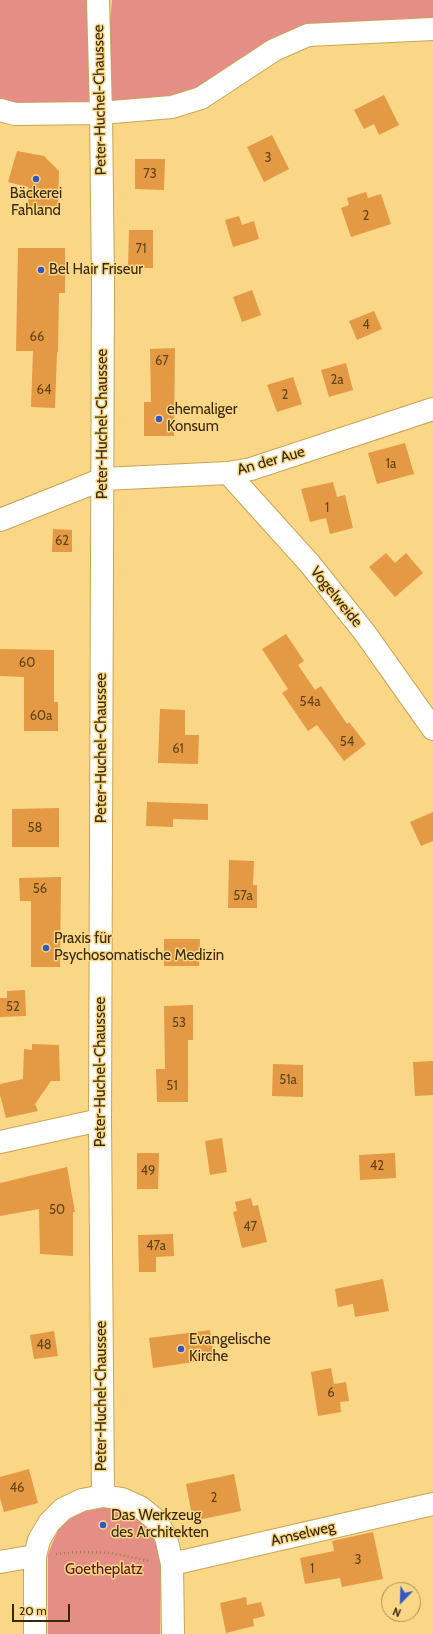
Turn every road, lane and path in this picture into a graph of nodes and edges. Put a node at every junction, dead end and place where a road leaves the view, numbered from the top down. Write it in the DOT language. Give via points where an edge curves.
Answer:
graph roads {
  1 [pos="98,0"];
  2 [pos="433,29"];
  3 [pos="0,110"];
  4 [pos="101,113"];
  5 [pos="433,409"];
  6 [pos="228,473"];
  7 [pos="103,479"];
  8 [pos="0,520"];
  9 [pos="433,730"];
  10 [pos="100,1120"];
  11 [pos="0,1142"];
  12 [pos="103,1496"];
  13 [pos="433,1504"];
  14 [pos="35,1556"];
  15 [pos="0,1562"];
  16 [pos="172,1564"];
  17 [pos="35,1634"];
  18 [pos="173,1634"];
  1 -- 4 [label="street, Peter-Huchel-Chaussee"];
  2 -- 4 [label="street" via="308,35 274,50 201,98 172,107"];
  3 -- 4 [label="street" via="15,114"];
  4 -- 7 [label="street, Peter-Huchel-Chaussee"];
  5 -- 6 [label="street, An der Aue" via="251,469"];
  6 -- 7 [label="street, An der Aue"];
  6 -- 9 [label="street, Vogelweide" via="310,564 365,633"];
  7 -- 8 [label="street, An der Aue"];
  7 -- 10 [label="street, Peter-Huchel-Chaussee"];
  10 -- 11 [label="street"];
  10 -- 12 [label="street, Peter-Huchel-Chaussee"];
  12 -- 14 [label="street" via="82,1500 63,1509 49,1522 39,1540"];
  12 -- 16 [label="street" via="122,1499 140,1507 156,1520 166,1537"];
  13 -- 16 [label="street, Amselweg"];
  14 -- 15 [label="street"];
  14 -- 16 [label="path" via="79,1552 110,1553"];
  14 -- 17 [label="street"];
  16 -- 18 [label="street"];
}
